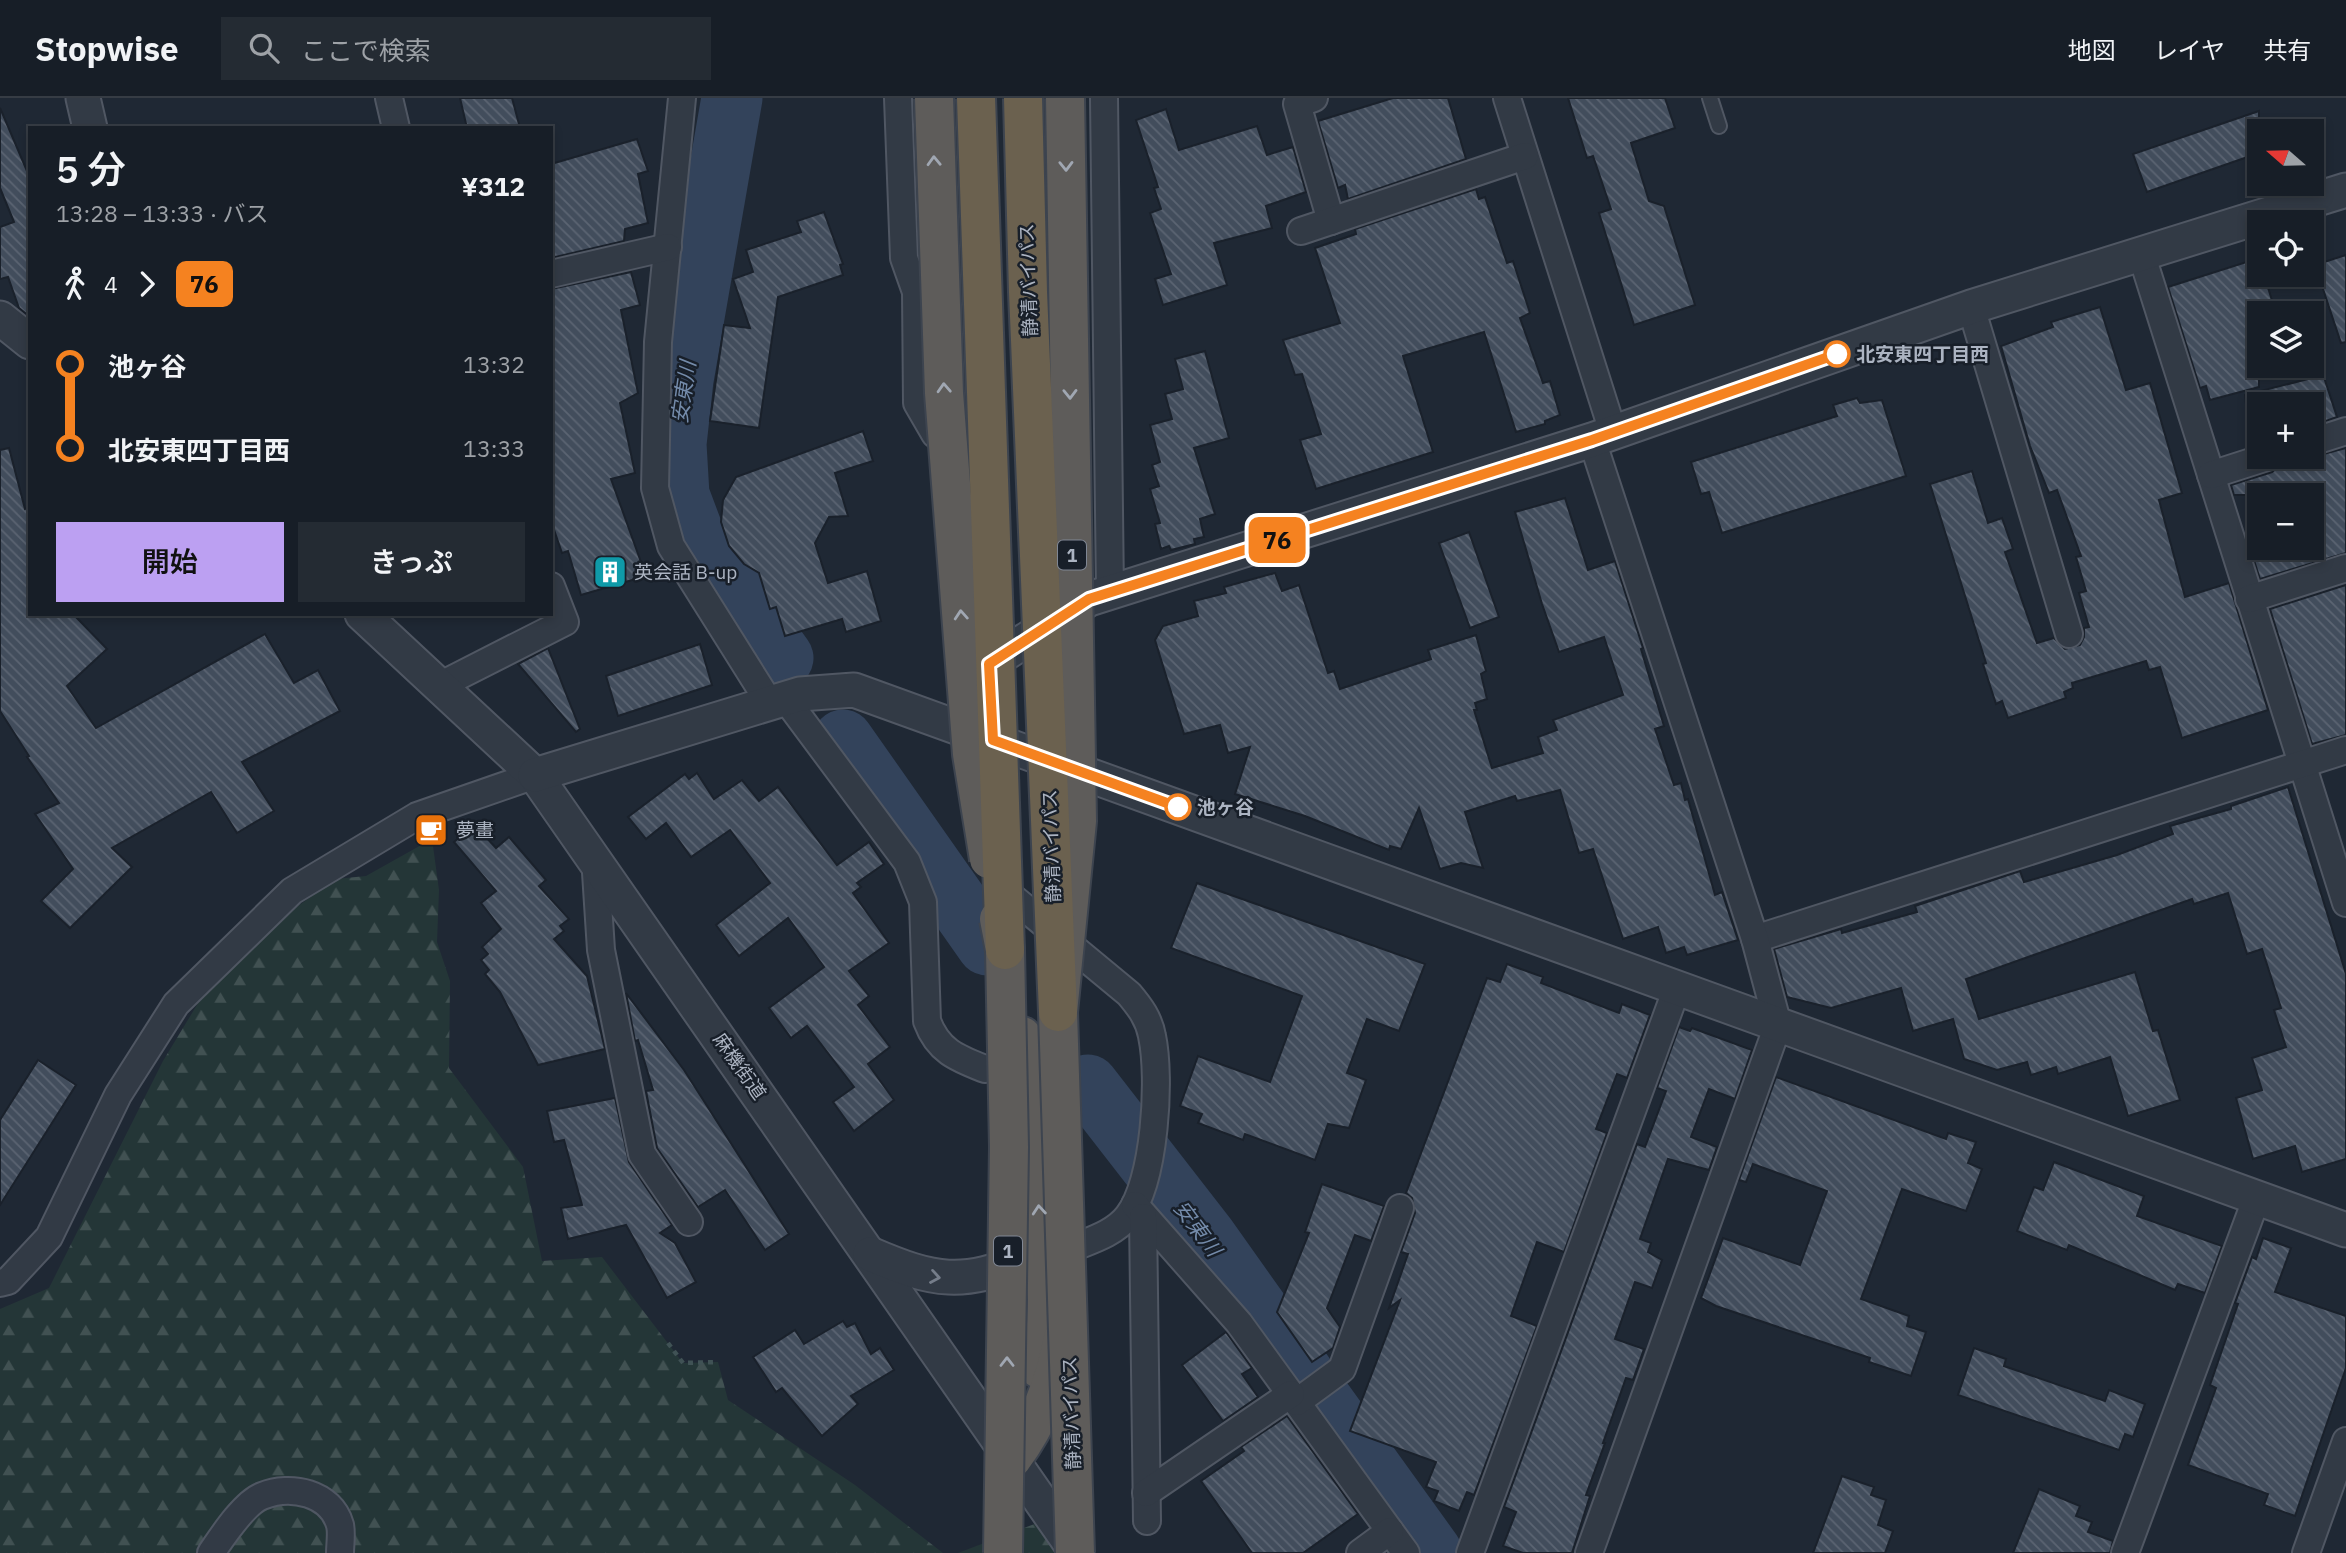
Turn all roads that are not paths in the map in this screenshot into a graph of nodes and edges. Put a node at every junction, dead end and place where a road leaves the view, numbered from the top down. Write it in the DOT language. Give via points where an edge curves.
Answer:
graph roads {
  1 [pos="83,98"];
  2 [pos="388,98"];
  3 [pos="682,98"];
  4 [pos="898,98"];
  5 [pos="934,98"];
  6 [pos="973,98"];
  7 [pos="1023,98"];
  8 [pos="1031,98"];
  9 [pos="1065,98"];
  10 [pos="1104,98"];
  11 [pos="1314,98"];
  12 [pos="1507,98"];
  13 [pos="1710,98"];
  14 [pos="90,126"];
  15 [pos="395,126"];
  16 [pos="1719,126"];
  17 [pos="1525,156"];
  18 [pos="2346,190"];
  19 [pos="1331,221"];
  20 [pos="1301,231"];
  21 [pos="668,247"];
  22 [pos="2141,253"];
  23 [pos="553,274"];
  24 [pos="1971,307"];
  25 [pos="0,318"];
  26 [pos="28,340"];
  27 [pos="2346,431"];
  28 [pos="1603,436"];
  29 [pos="2324,438"];
  30 [pos="2247,463"];
  31 [pos="982,468"];
  32 [pos="2211,475"];
  33 [pos="2346,568"];
  34 [pos="553,591"];
  35 [pos="1110,593"];
  36 [pos="2249,599"];
  37 [pos="364,616"];
  38 [pos="1048,626"];
  39 [pos="2069,634"];
  40 [pos="989,664"];
  41 [pos="439,685"];
  42 [pos="777,700"];
  43 [pos="993,740"];
  44 [pos="2346,750"];
  45 [pos="1054,762"];
  46 [pos="2300,764"];
  47 [pos="535,775"];
  48 [pos="595,857"];
  49 [pos="1007,893"];
  50 [pos="2346,903"];
  51 [pos="1060,935"];
  52 [pos="1755,939"];
  53 [pos="1004,950"];
  54 [pos="1676,988"];
  55 [pos="1058,1012"];
  56 [pos="1779,1025"];
  57 [pos="985,1069"];
  58 [pos="2257,1197"];
  59 [pos="1139,1207"];
  60 [pos="1399,1208"];
  61 [pos="689,1222"];
  62 [pos="2346,1230"];
  63 [pos="1058,1250"];
  64 [pos="870,1254"];
  65 [pos="0,1283"];
  66 [pos="1294,1398"];
  67 [pos="2346,1441"];
  68 [pos="1003,1446"];
  69 [pos="1146,1493"];
  70 [pos="1147,1521"];
  71 [pos="1390,1531"];
  72 [pos="211,1553"];
  73 [pos="340,1553"];
  74 [pos="1003,1553"];
  75 [pos="1076,1553"];
  76 [pos="1360,1553"];
  77 [pos="1406,1553"];
  78 [pos="1470,1553"];
  79 [pos="1589,1553"];
  80 [pos="2124,1553"];
  81 [pos="2306,1553"];
  1 -- 14 [label="street"];
  2 -- 15 [label="street"];
  3 -- 21 [label="street"];
  4 -- 31 [label="street" via="904,258 916,292 918,403 935,434"];
  53 -- 5 [label="highway, 1, one-way, bridge" via="972,754 944,393"];
  6 -- 31 [label="highway, 1"];
  6 -- 53 [label="highway, 1, bridge"];
  7 -- 55 [label="highway, 静清バイパス / 1, bridge"];
  8 -- 38 [label="highway, 1"];
  9 -- 55 [label="highway, 1, one-way, bridge" via="1077,821"];
  10 -- 35 [label="street"];
  11 -- 19 [label="street" via="1297,104"];
  12 -- 17 [label="street"];
  13 -- 16 [label="lane"];
  17 -- 19 [label="street"];
  17 -- 28 [label="street"];
  18 -- 22 [label="street"];
  19 -- 20 [label="street"];
  21 -- 23 [label="street"];
  21 -- 42 [label="street" via="659,342 655,488 671,546"];
  22 -- 24 [label="street"];
  22 -- 32 [label="street"];
  24 -- 28 [label="street"];
  24 -- 39 [label="street"];
  25 -- 26 [label="street"];
  27 -- 29 [label="street"];
  28 -- 35 [label="street"];
  28 -- 52 [label="street"];
  30 -- 32 [label="street"];
  31 -- 40 [label="highway, 1"];
  32 -- 36 [label="street"];
  33 -- 36 [label="street"];
  34 -- 41 [label="street" via="565,622"];
  35 -- 38 [label="street" via="1089,599"];
  36 -- 46 [label="street"];
  37 -- 41 [label="street, 麻機街道"];
  38 -- 40 [label="street"];
  38 -- 45 [label="highway, 1"];
  40 -- 43 [label="highway, 1"];
  41 -- 47 [label="street, 麻機街道"];
  42 -- 43 [label="street" via="824,690 854,690"];
  42 -- 47 [label="street"];
  42 -- 57 [label="street" via="907,862 923,902 927,1021 933,1037 943,1050"];
  43 -- 45 [label="street"];
  43 -- 49 [label="highway, 1"];
  44 -- 46 [label="street"];
  45 -- 51 [label="highway, 1"];
  45 -- 54 [label="street"];
  46 -- 50 [label="street"];
  46 -- 52 [label="street"];
  47 -- 48 [label="street, 麻機街道"];
  47 -- 65 [label="street" via="417,816 292,891 176,1004 118,1095 49,1237 8,1281"];
  48 -- 61 [label="street" via="601,950 642,1154"];
  48 -- 64 [label="street, 麻機街道"];
  49 -- 51 [label="street"];
  63 -- 49 [label="highway, 1, one-way"];
  51 -- 59 [label="street" via="1142,1009 1152,1035 1154,1127"];
  51 -- 63 [label="highway, 1"];
  52 -- 56 [label="street"];
  74 -- 53 [label="highway, 1, one-way, bridge" via="1009,1147"];
  54 -- 56 [label="street"];
  54 -- 78 [label="street"];
  55 -- 75 [label="highway, 静清バイパス / 1, bridge"];
  56 -- 58 [label="street"];
  56 -- 79 [label="street"];
  58 -- 62 [label="street"];
  58 -- 80 [label="street"];
  59 -- 63 [label="street" via="1106,1235"];
  59 -- 66 [label="street" via="1239,1323"];
  59 -- 69 [label="street"];
  60 -- 66 [label="street" via="1342,1369"];
  64 -- 63 [label="street, one-way" via="914,1273 948,1279 996,1272"];
  63 -- 68 [label="highway, 1" via="1047,1299 1045,1349"];
  64 -- 68 [label="street, 麻機街道"];
  66 -- 69 [label="street"];
  66 -- 71 [label="street"];
  67 -- 81 [label="street"];
  68 -- 75 [label="street, 麻機街道"];
  69 -- 70 [label="street"];
  71 -- 76 [label="street"];
  71 -- 77 [label="street"];
  72 -- 73 [label="street" via="228,1527 261,1496 301,1490 326,1501 340,1525"];
}
